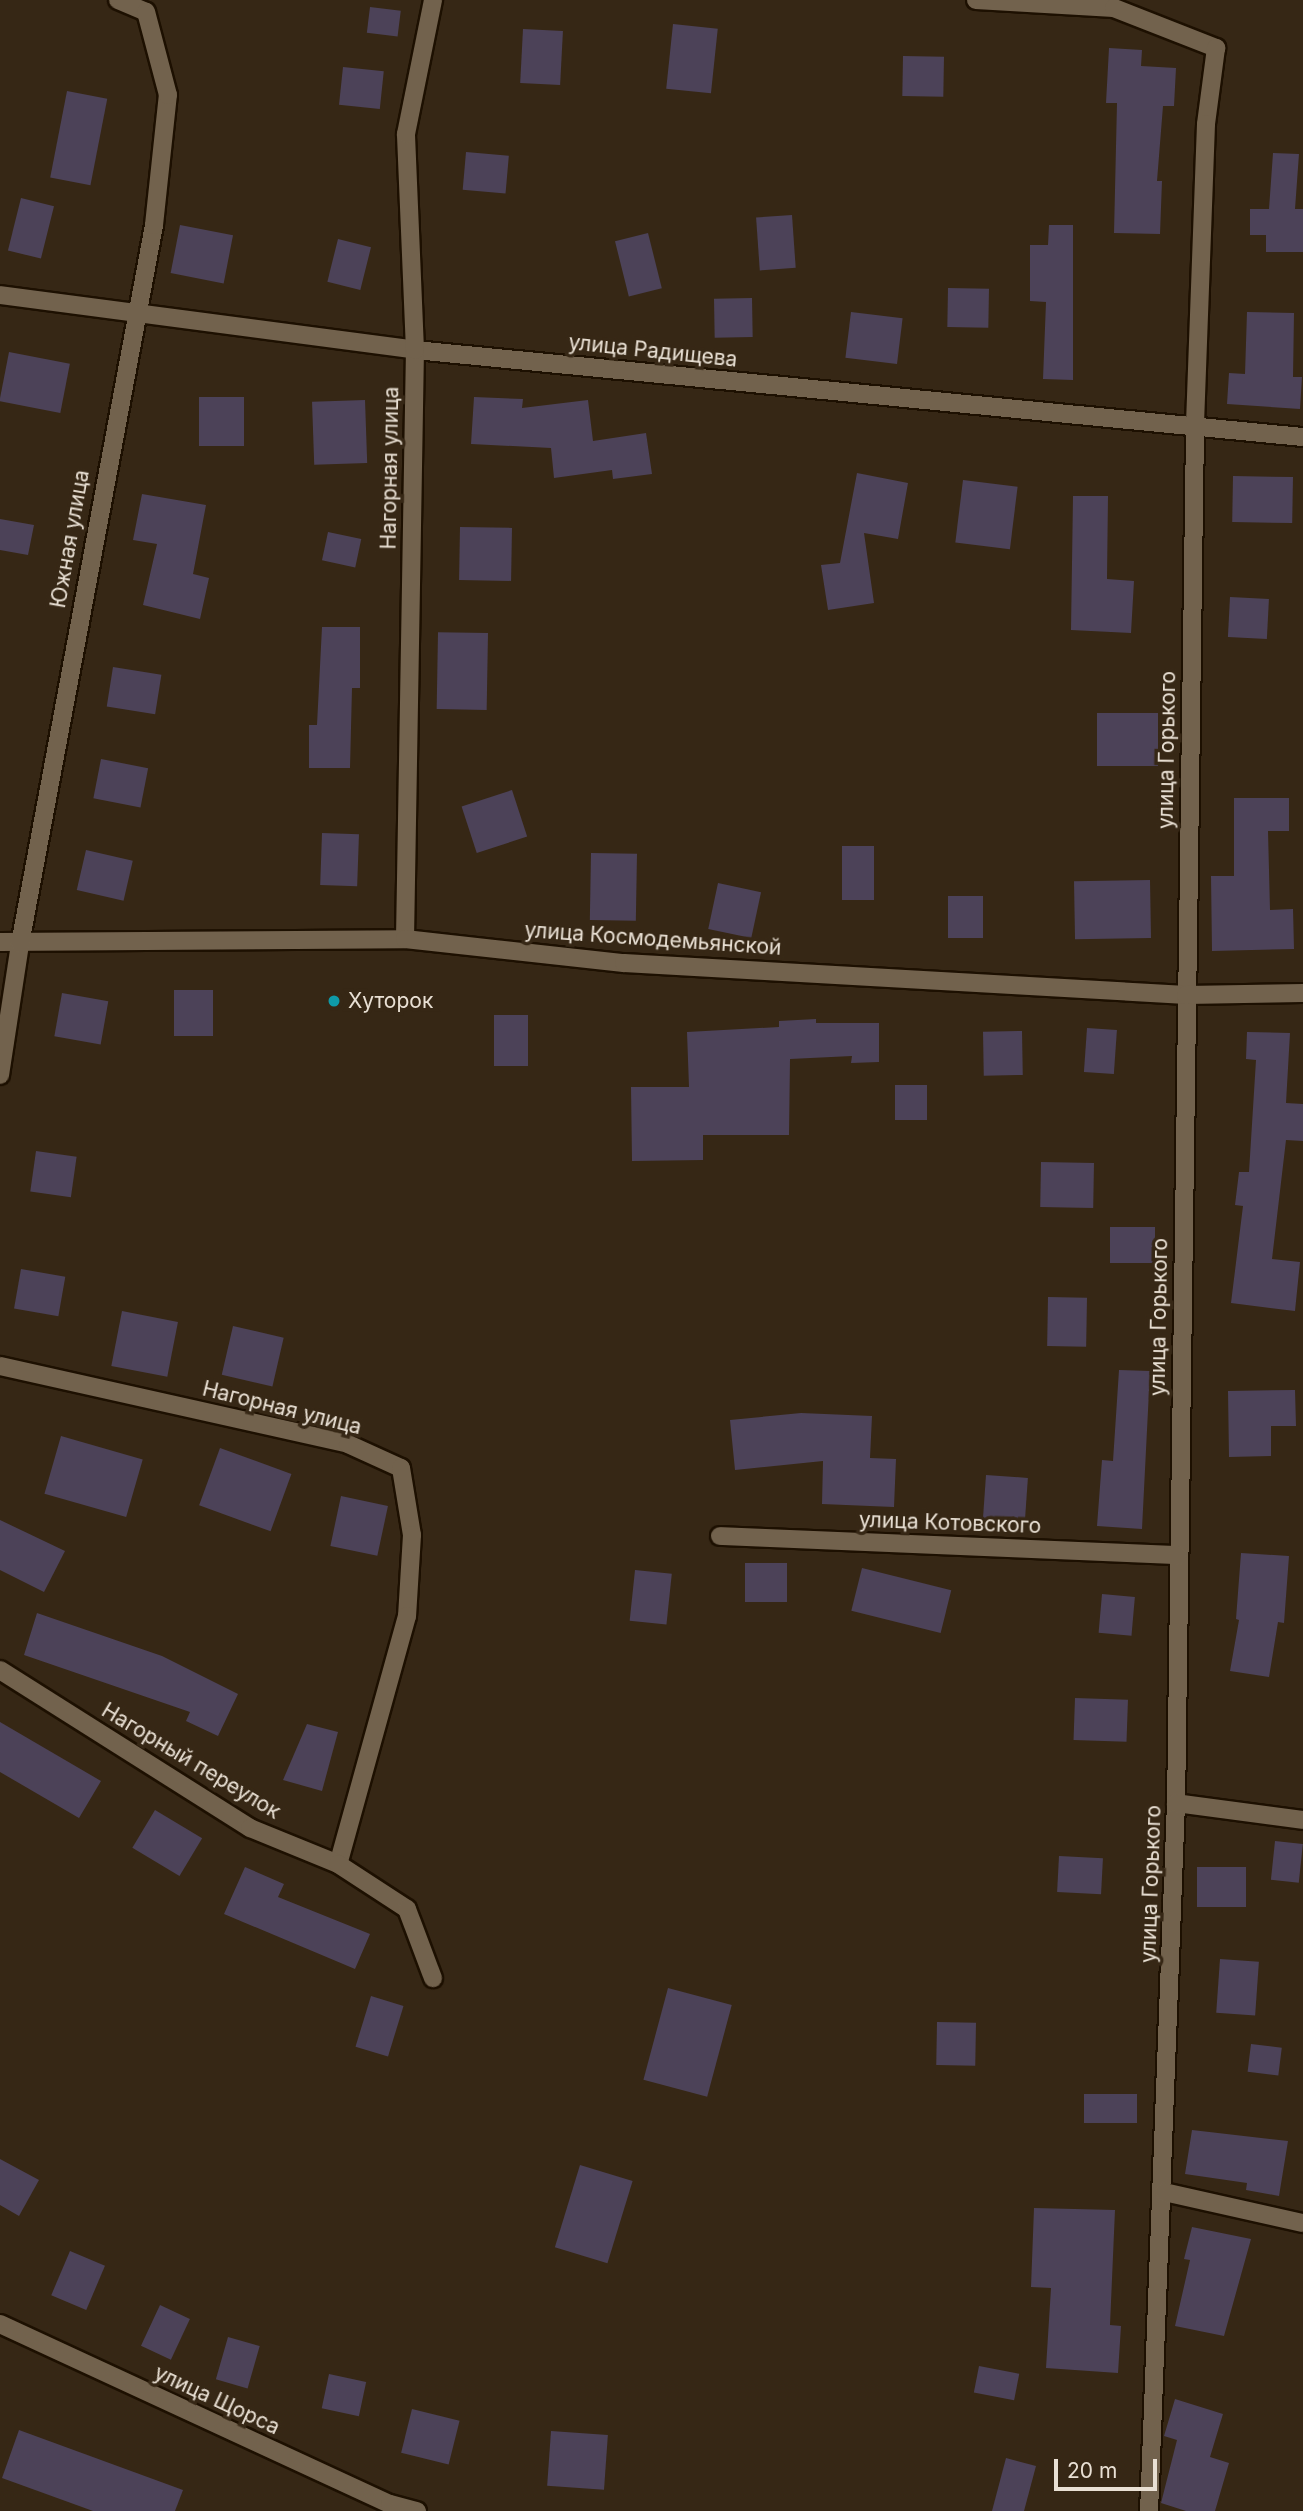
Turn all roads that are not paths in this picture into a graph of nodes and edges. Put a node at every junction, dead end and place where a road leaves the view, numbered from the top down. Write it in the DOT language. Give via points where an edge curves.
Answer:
graph roads {
  1 [pos="118,0"];
  2 [pos="433,0"];
  3 [pos="976,0"];
  4 [pos="149,6"];
  5 [pos="0,295"];
  6 [pos="135,310"];
  7 [pos="415,350"];
  8 [pos="1195,429"];
  9 [pos="1303,437"];
  10 [pos="405,939"];
  11 [pos="0,943"];
  12 [pos="20,944"];
  13 [pos="1303,993"];
  14 [pos="1186,995"];
  15 [pos="0,1075"];
  16 [pos="0,1366"];
  17 [pos="720,1536"];
  18 [pos="1178,1555"];
  19 [pos="0,1670"];
  20 [pos="1176,1803"];
  21 [pos="1303,1820"];
  22 [pos="338,1864"];
  23 [pos="433,1978"];
  24 [pos="1164,2192"];
  25 [pos="1303,2223"];
  26 [pos="0,2324"];
  27 [pos="417,2511"];
  28 [pos="1149,2511"];
  1 -- 4 [label="street"];
  2 -- 7 [label="street, Нагорная улица" via="406,134"];
  3 -- 8 [label="street, улица Горького" via="1114,8 1216,48 1206,124"];
  4 -- 6 [label="street, Южная улица" via="168,95 154,225"];
  5 -- 6 [label="street, улица Радищева"];
  6 -- 7 [label="street, улица Радищева"];
  6 -- 12 [label="street, Южная улица"];
  7 -- 8 [label="street, улица Радищева"];
  7 -- 10 [label="street, Нагорная улица"];
  8 -- 9 [label="street, улица Радищева"];
  8 -- 14 [label="street, улица Горького"];
  10 -- 12 [label="street, улица Космодемьянской"];
  10 -- 14 [label="street, улица Космодемьянской" via="624,963"];
  11 -- 12 [label="street, улица Космодемьянской"];
  12 -- 15 [label="street, Южная улица"];
  13 -- 14 [label="street, улица Космодемьянской"];
  14 -- 18 [label="street, улица Горького"];
  16 -- 22 [label="street, Нагорная улица" via="348,1444 401,1468 412,1535 407,1616"];
  17 -- 18 [label="street, улица Котовского"];
  18 -- 20 [label="street, улица Горького"];
  19 -- 22 [label="street, Нагорный переулок" via="250,1828"];
  20 -- 21 [label="street"];
  20 -- 24 [label="street, улица Горького"];
  22 -- 23 [label="street, Нагорный переулок" via="407,1909"];
  24 -- 25 [label="street"];
  24 -- 28 [label="street, улица Горького"];
  26 -- 27 [label="street, улица Щорса" via="390,2504"];
}
